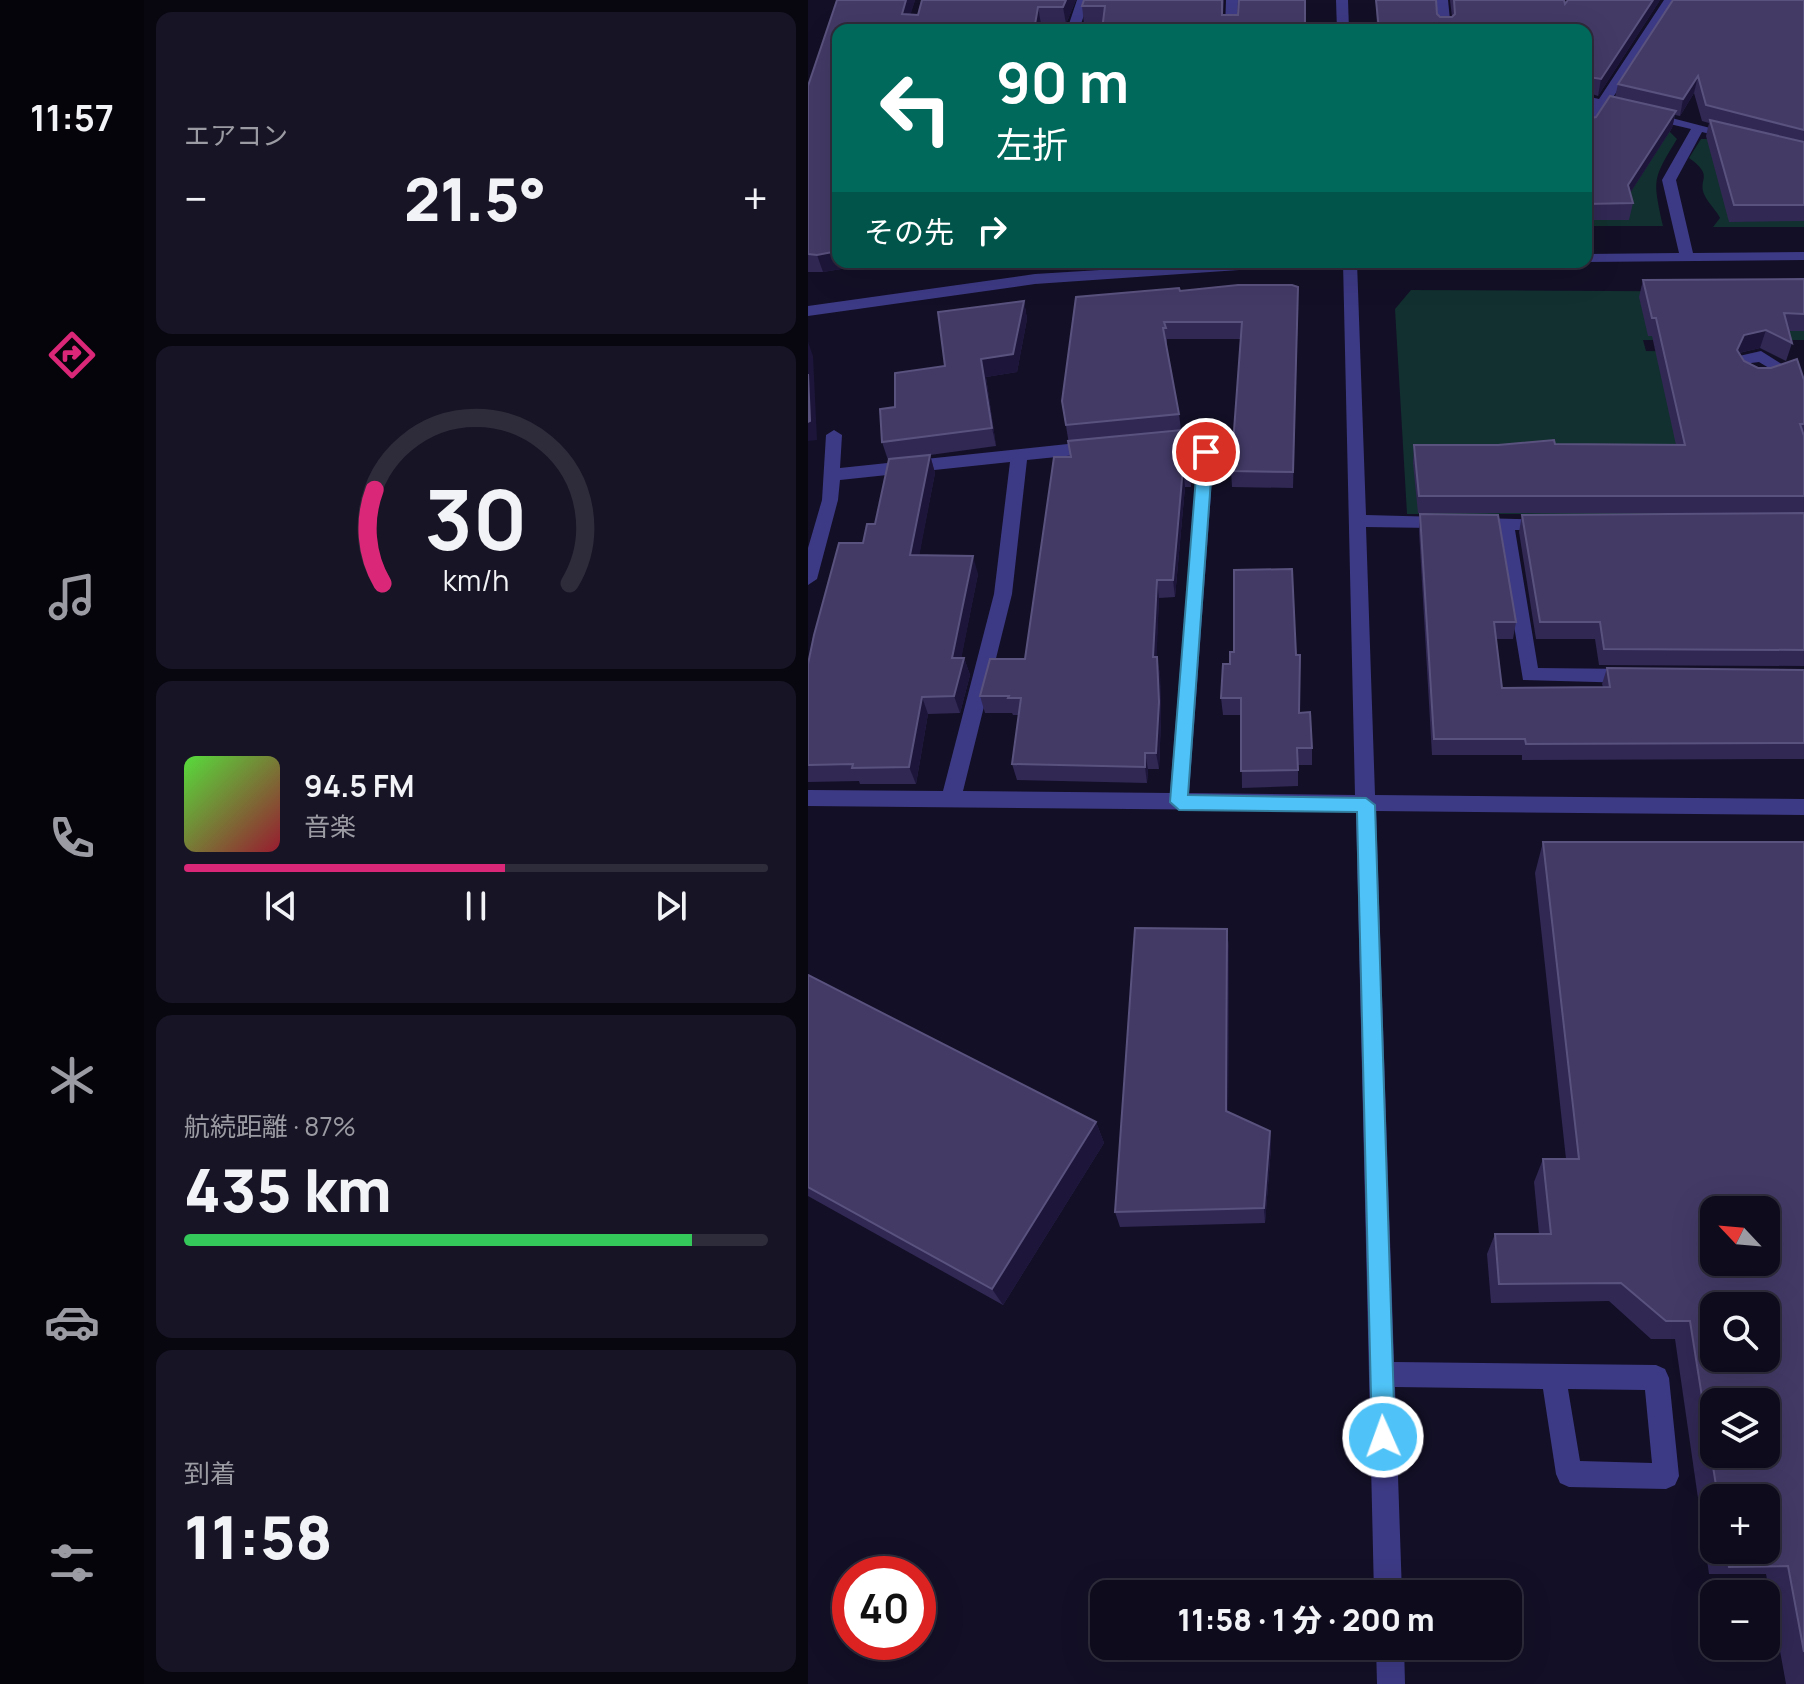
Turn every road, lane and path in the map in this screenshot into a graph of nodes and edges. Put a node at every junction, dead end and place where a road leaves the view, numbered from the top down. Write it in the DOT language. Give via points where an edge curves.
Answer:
graph roads {
  1 [pos="1083,0"];
  2 [pos="1232,0"];
  3 [pos="1342,0"];
  4 [pos="1442,0"];
  5 [pos="1670,0"];
  6 [pos="1075,24"];
  7 [pos="1231,24"];
  8 [pos="1343,24"];
  9 [pos="1444,24"];
  10 [pos="1592,102"];
  11 [pos="1601,104"];
  12 [pos="1592,119"];
  13 [pos="1698,128"];
  14 [pos="1742,138"];
  15 [pos="1804,256"];
  16 [pos="1687,257"];
  17 [pos="1592,258"];
  18 [pos="1035,268"];
  19 [pos="1206,268"];
  20 [pos="1350,268"];
  21 [pos="1035,279"];
  22 [pos="808,311"];
  23 [pos="1794,368"];
  24 [pos="1777,370"];
  25 [pos="834,435"];
  26 [pos="1137,443"];
  27 [pos="1107,446"];
  28 [pos="1019,454"];
  29 [pos="831,475"];
  30 [pos="1357,521"];
  31 [pos="1506,524"];
  32 [pos="1569,524"];
  33 [pos="808,579"];
  34 [pos="1652,676"];
  35 [pos="808,798"];
  36 [pos="951,799"];
  37 [pos="1179,802"];
  38 [pos="1366,805"];
  39 [pos="1804,807"];
  40 [pos="1382,1374"];
  41 [pos="1553,1375"];
  42 [pos="1388,1580"];
  43 [pos="1390,1660"];
  44 [pos="1391,1684"];
  1 -- 6 [label="street"];
  2 -- 7 [label="street"];
  3 -- 8 [label="street"];
  4 -- 9 [label="street"];
  5 -- 11 [label="street"];
  10 -- 11 [label="street"];
  11 -- 12 [label="street"];
  11 -- 13 [label="street"];
  13 -- 14 [label="street"];
  13 -- 16 [label="street" via="1669,180"];
  15 -- 16 [label="street"];
  16 -- 17 [label="street"];
  18 -- 21 [label="street"];
  19 -- 21 [label="street"];
  20 -- 30 [label="street"];
  21 -- 22 [label="street"];
  23 -- 24 [label="street"];
  25 -- 29 [label="street"];
  26 -- 37 [label="street" via="1182,439 1200,442 1206,452"];
  27 -- 28 [label="street"];
  28 -- 29 [label="street"];
  28 -- 36 [label="street" via="1003,594"];
  29 -- 33 [label="street" via="830,500"];
  30 -- 31 [label="street"];
  30 -- 38 [label="street"];
  31 -- 32 [label="street"];
  31 -- 34 [label="street" via="1530,675"];
  35 -- 36 [label="street"];
  36 -- 37 [label="street"];
  37 -- 38 [label="street"];
  38 -- 39 [label="street"];
  38 -- 40 [label="street"];
  40 -- 41 [label="street"];
  40 -- 42 [label="street"];
  41 -- 41 [label="street" via="1656,1378 1666,1476 1569,1474"];
  43 -- 44 [label="street"];
}
